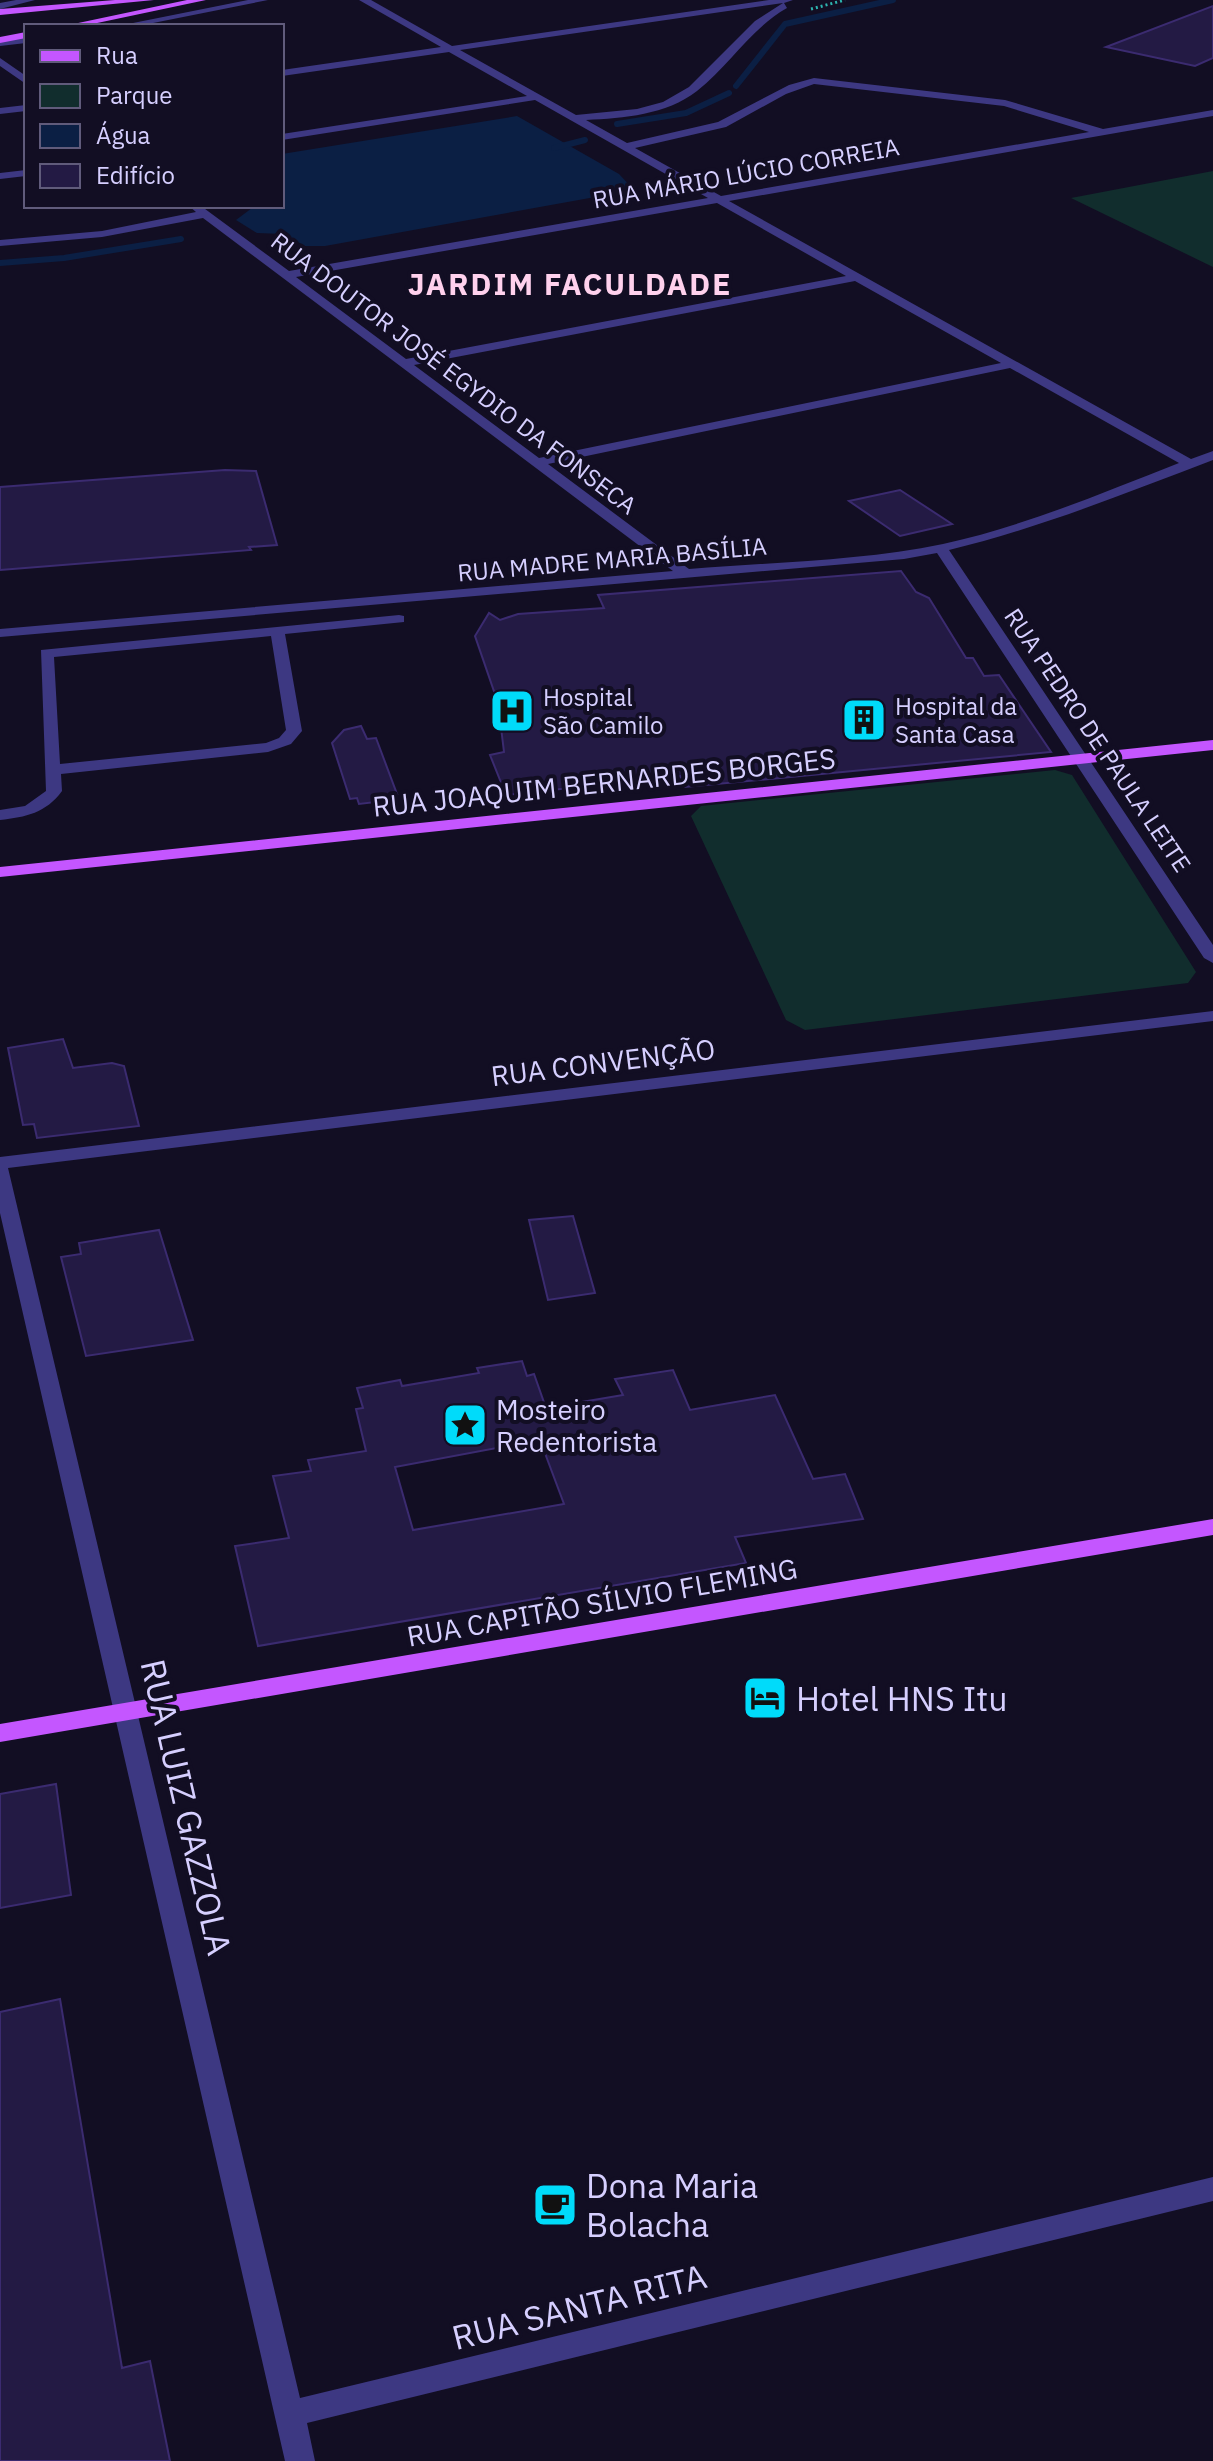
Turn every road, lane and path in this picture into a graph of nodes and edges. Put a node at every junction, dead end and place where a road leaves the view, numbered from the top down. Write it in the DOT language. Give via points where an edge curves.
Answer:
graph roads {
  1 [pos="30,0"];
  2 [pos="149,0"];
  3 [pos="201,0"];
  4 [pos="263,0"];
  5 [pos="364,0"];
  6 [pos="702,0"];
  7 [pos="788,0"];
  8 [pos="795,0"];
  9 [pos="735,7"];
  10 [pos="3,10"];
  11 [pos="38,20"];
  12 [pos="79,24"];
  13 [pos="134,24"];
  14 [pos="24,36"];
  15 [pos="0,42"];
  16 [pos="450,48"];
  17 [pos="0,61"];
  18 [pos="284,73"];
  19 [pos="24,79"];
  20 [pos="538,97"];
  21 [pos="24,108"];
  22 [pos="0,111"];
  23 [pos="1213,113"];
  24 [pos="575,118"];
  25 [pos="1105,133"];
  26 [pos="284,137"];
  27 [pos="625,147"];
  28 [pos="24,173"];
  29 [pos="0,176"];
  30 [pos="721,200"];
  31 [pos="199,210"];
  32 [pos="0,243"];
  33 [pos="286,275"];
  34 [pos="857,277"];
  35 [pos="404,363"];
  36 [pos="1013,364"];
  37 [pos="1213,455"];
  38 [pos="537,462"];
  39 [pos="1190,464"];
  40 [pos="942,550"];
  41 [pos="688,575"];
  42 [pos="399,619"];
  43 [pos="277,629"];
  44 [pos="0,633"];
  45 [pos="1213,745"];
  46 [pos="1083,758"];
  47 [pos="52,770"];
  48 [pos="0,815"];
  49 [pos="0,872"];
  50 [pos="1213,958"];
  51 [pos="1213,1016"];
  52 [pos="0,1163"];
  53 [pos="0,1170"];
  54 [pos="1213,1527"];
  55 [pos="127,1714"];
  56 [pos="0,1733"];
  57 [pos="1213,2189"];
  58 [pos="289,2414"];
  59 [pos="300,2461"];
  1 -- 10 [label="street"];
  2 -- 10 [label="main road"];
  3 -- 12 [label="main road"];
  4 -- 13 [label="street"];
  5 -- 16 [label="street"];
  6 -- 9 [label="street"];
  7 -- 9 [label="street"];
  8 -- 24 [label="street" via="763,16 681,97 630,113"];
  9 -- 16 [label="street"];
  10 -- 11 [label="main road"];
  14 -- 15 [label="street"];
  16 -- 18 [label="street"];
  16 -- 20 [label="street"];
  17 -- 19 [label="street"];
  20 -- 24 [label="street"];
  20 -- 26 [label="street"];
  21 -- 22 [label="street"];
  23 -- 25 [label="street, RUA MÁRIO LÚCIO CORREIA"];
  24 -- 27 [label="street"];
  25 -- 27 [label="street" via="1005,103 814,81 719,125"];
  25 -- 30 [label="street, RUA MÁRIO LÚCIO CORREIA"];
  27 -- 30 [label="street"];
  28 -- 29 [label="street"];
  30 -- 33 [label="street, RUA MÁRIO LÚCIO CORREIA"];
  30 -- 34 [label="street"];
  31 -- 32 [label="street" via="102,234"];
  31 -- 33 [label="street, RUA DOUTOR JOSÉ EGYDIO DA FONSECA"];
  33 -- 35 [label="street, RUA DOUTOR JOSÉ EGYDIO DA FONSECA"];
  34 -- 35 [label="street"];
  34 -- 36 [label="street"];
  35 -- 38 [label="street, RUA DOUTOR JOSÉ EGYDIO DA FONSECA"];
  36 -- 38 [label="street"];
  36 -- 39 [label="street"];
  37 -- 39 [label="street, RUA MADRE MARIA BASÍLIA"];
  38 -- 41 [label="street, RUA DOUTOR JOSÉ EGYDIO DA FONSECA"];
  39 -- 40 [label="street, RUA MADRE MARIA BASÍLIA"];
  40 -- 41 [label="street, RUA MADRE MARIA BASÍLIA"];
  40 -- 46 [label="street, RUA PEDRO DE PAULA LEITE"];
  41 -- 44 [label="street, RUA MADRE MARIA BASÍLIA"];
  42 -- 43 [label="street"];
  43 -- 47 [label="street" via="46,653"];
  43 -- 47 [label="street" via="294,731 285,741"];
  45 -- 46 [label="main road, RUA JOAQUIM BERNARDES BORGES"];
  46 -- 49 [label="main road, RUA JOAQUIM BERNARDES BORGES"];
  46 -- 50 [label="street, RUA PEDRO DE PAULA LEITE"];
  47 -- 48 [label="street" via="54,791 45,804"];
  51 -- 52 [label="street, RUA CONVENÇÃO"];
  53 -- 55 [label="street, RUA LUIZ GAZZOLA"];
  54 -- 55 [label="main road, RUA CAPITÃO SÍLVIO FLEMING"];
  55 -- 56 [label="main road, RUA CAPITÃO SÍLVIO FLEMING"];
  55 -- 58 [label="street, RUA LUIZ GAZZOLA"];
  57 -- 58 [label="street, RUA SANTA RITA"];
  58 -- 59 [label="street, RUA LUIZ GAZZOLA"];
}
